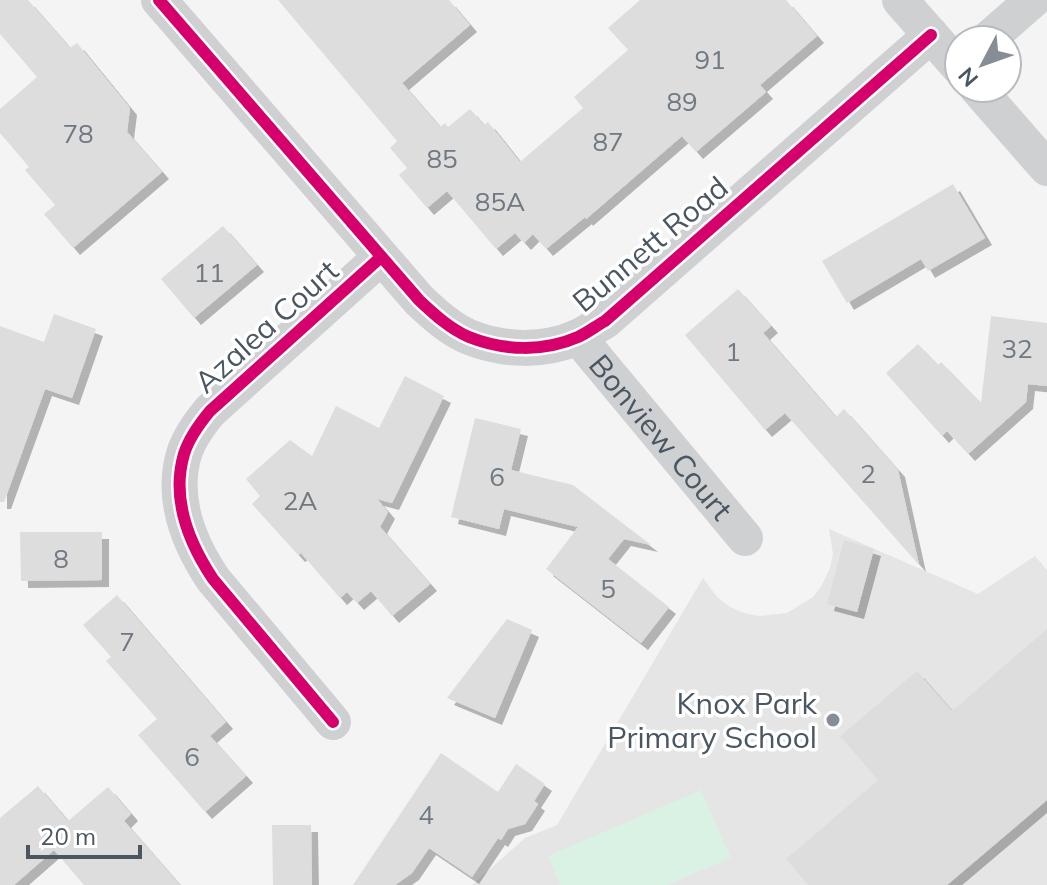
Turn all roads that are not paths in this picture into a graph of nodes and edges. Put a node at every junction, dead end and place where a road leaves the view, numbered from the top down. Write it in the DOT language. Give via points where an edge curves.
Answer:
graph roads {
  1 [pos="159,0"];
  2 [pos="900,0"];
  3 [pos="1033,0"];
  4 [pos="1005,24"];
  5 [pos="931,35"];
  6 [pos="943,48"];
  7 [pos="992,104"];
  8 [pos="1047,168"];
  9 [pos="381,257"];
  10 [pos="578,337"];
  11 [pos="745,538"];
  12 [pos="333,722"];
  1 -- 9 [label="street, Bunnett Road"];
  2 -- 5 [label="street"];
  3 -- 4 [label="street"];
  5 -- 6 [label="street"];
  5 -- 10 [label="street, Bunnett Road" via="627,303"];
  7 -- 8 [label="street"];
  9 -- 10 [label="street, Bunnett Road" via="440,320 467,336 523,349"];
  9 -- 12 [label="street, Azalea Court" via="210,411 184,453 181,471 186,526 201,561"];
  10 -- 11 [label="street, Bonview Court"];
}
